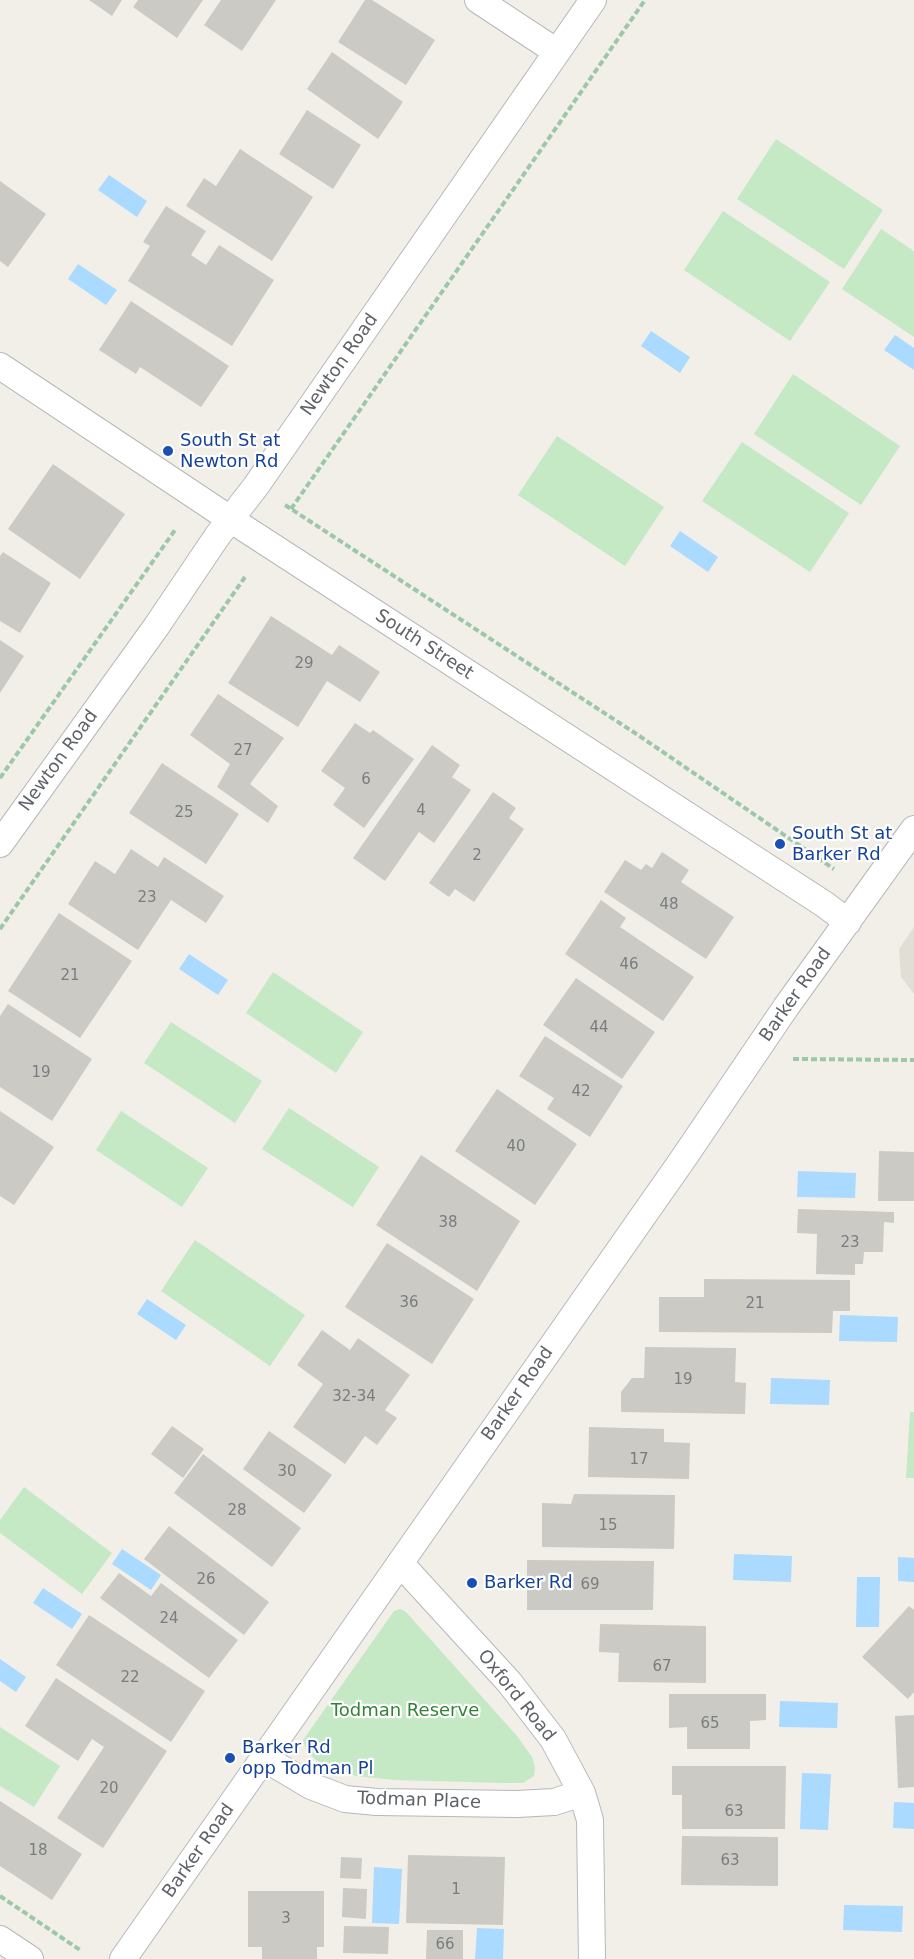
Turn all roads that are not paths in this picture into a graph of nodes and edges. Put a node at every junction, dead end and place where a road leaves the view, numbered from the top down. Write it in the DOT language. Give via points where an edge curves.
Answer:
graph roads {
  1 [pos="478,0"];
  2 [pos="593,0"];
  3 [pos="557,52"];
  4 [pos="0,366"];
  5 [pos="230,519"];
  6 [pos="914,829"];
  7 [pos="0,844"];
  8 [pos="848,922"];
  9 [pos="400,1563"];
  10 [pos="264,1758"];
  11 [pos="582,1793"];
  12 [pos="0,1939"];
  13 [pos="30,1959"];
  14 [pos="123,1959"];
  15 [pos="592,1959"];
  1 -- 3 [label="street"];
  2 -- 3 [label="street, Newton Road"];
  3 -- 5 [label="street, Newton Road"];
  4 -- 5 [label="street, South Street"];
  5 -- 7 [label="street, Newton Road"];
  5 -- 8 [label="street, South Street"];
  6 -- 8 [label="street, Barker Road"];
  8 -- 9 [label="street, Barker Road"];
  9 -- 10 [label="street, Barker Road"];
  9 -- 11 [label="street, Oxford Road" via="509,1682 553,1739"];
  10 -- 11 [label="street, Todman Place" via="311,1786 345,1799 517,1804 554,1802"];
  10 -- 14 [label="street, Barker Road"];
  11 -- 15 [label="street, Oxford Road" via="590,1820"];
  12 -- 13 [label="street"];
}
